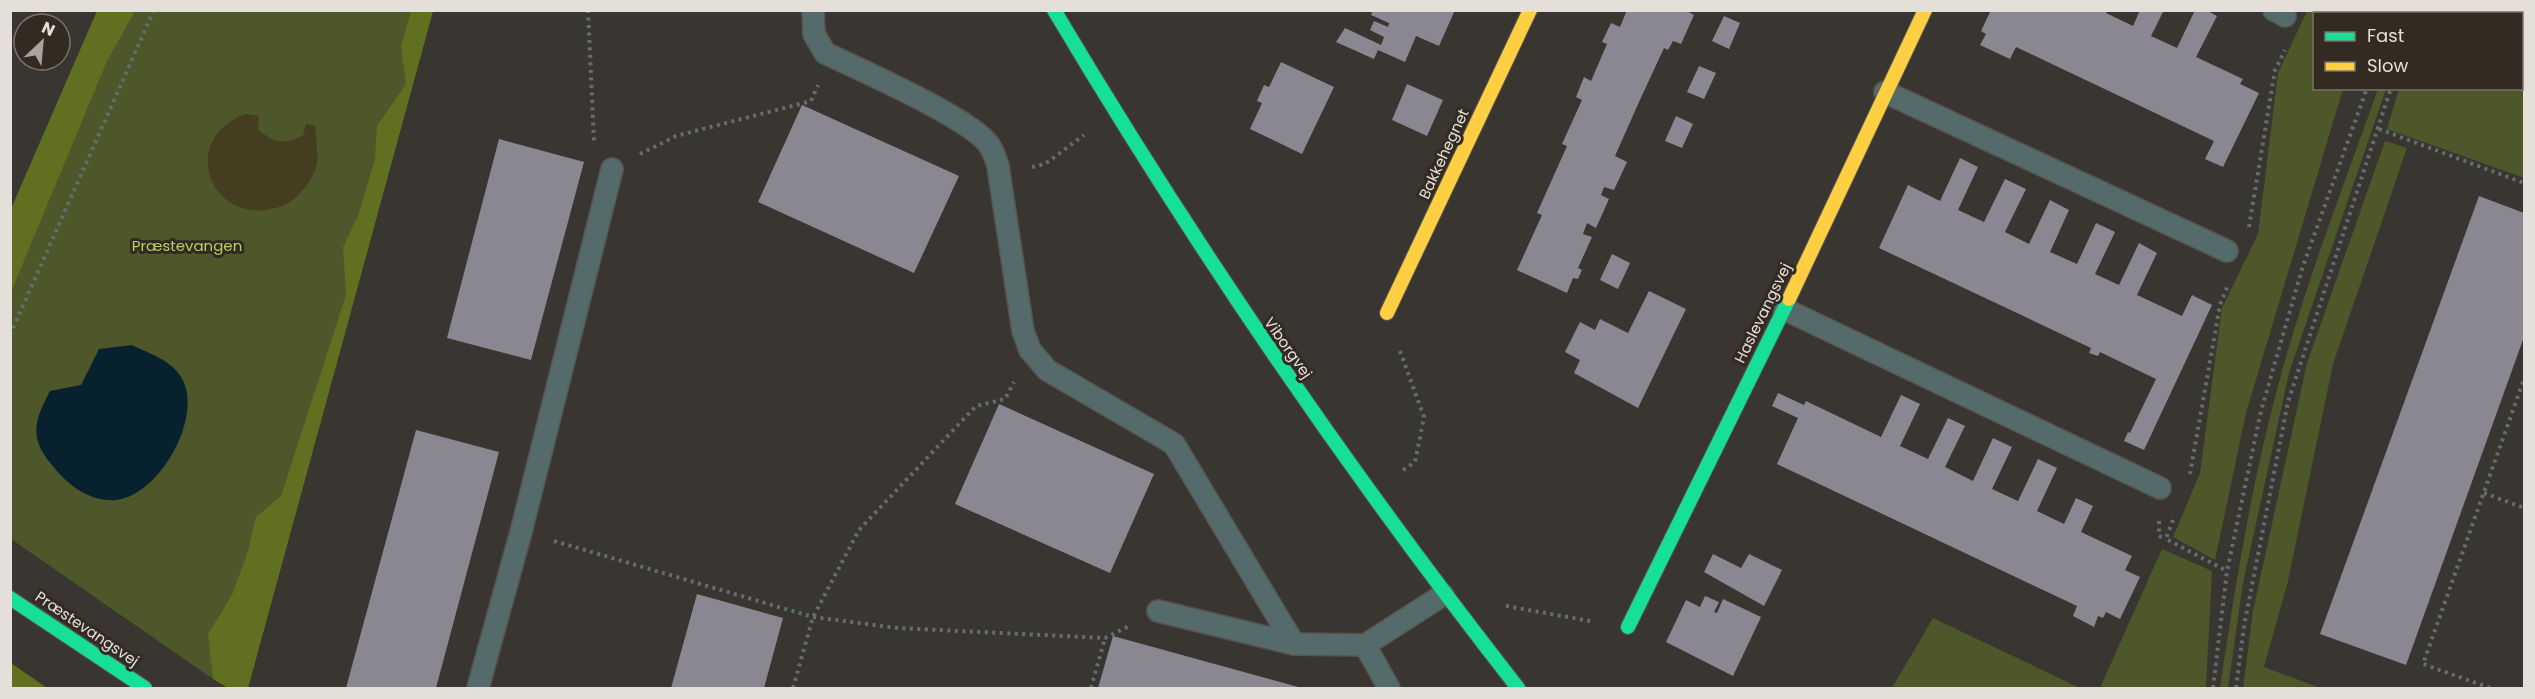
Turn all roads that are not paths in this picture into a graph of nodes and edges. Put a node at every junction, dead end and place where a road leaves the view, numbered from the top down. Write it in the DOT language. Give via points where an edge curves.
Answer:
graph roads {
  1 [pos="813,10"];
  2 [pos="1054,10"];
  3 [pos="1530,10"];
  4 [pos="1924,10"];
  5 [pos="1885,92"];
  6 [pos="612,169"];
  7 [pos="2227,251"];
  8 [pos="1784,309"];
  9 [pos="1387,313"];
  10 [pos="2160,488"];
  11 [pos="1443,595"];
  12 [pos="10,598"];
  13 [pos="1158,611"];
  14 [pos="1628,627"];
  15 [pos="1294,644"];
  16 [pos="1365,645"];
  17 [pos="145,688"];
  18 [pos="478,688"];
  19 [pos="1389,688"];
  20 [pos="1518,688"];
  1 -- 15 [label="lane" via="814,34 825,53 955,118 989,145 999,175 1023,331 1030,350 1047,370 1174,444"];
  2 -- 11 [label="street, Viborgvej" via="1114,112 1258,335"];
  3 -- 9 [label="street, Bakkehegnet"];
  4 -- 5 [label="street, Haslevangsvej"];
  5 -- 7 [label="lane"];
  5 -- 8 [label="street, Haslevangsvej"];
  6 -- 18 [label="lane"];
  8 -- 10 [label="lane"];
  8 -- 14 [label="street, Haslevangsvej"];
  11 -- 16 [label="lane"];
  11 -- 20 [label="street, Viborgvej"];
  12 -- 17 [label="street, Præstevangsvej"];
  13 -- 15 [label="lane"];
  15 -- 16 [label="lane"];
  16 -- 19 [label="lane"];
}
